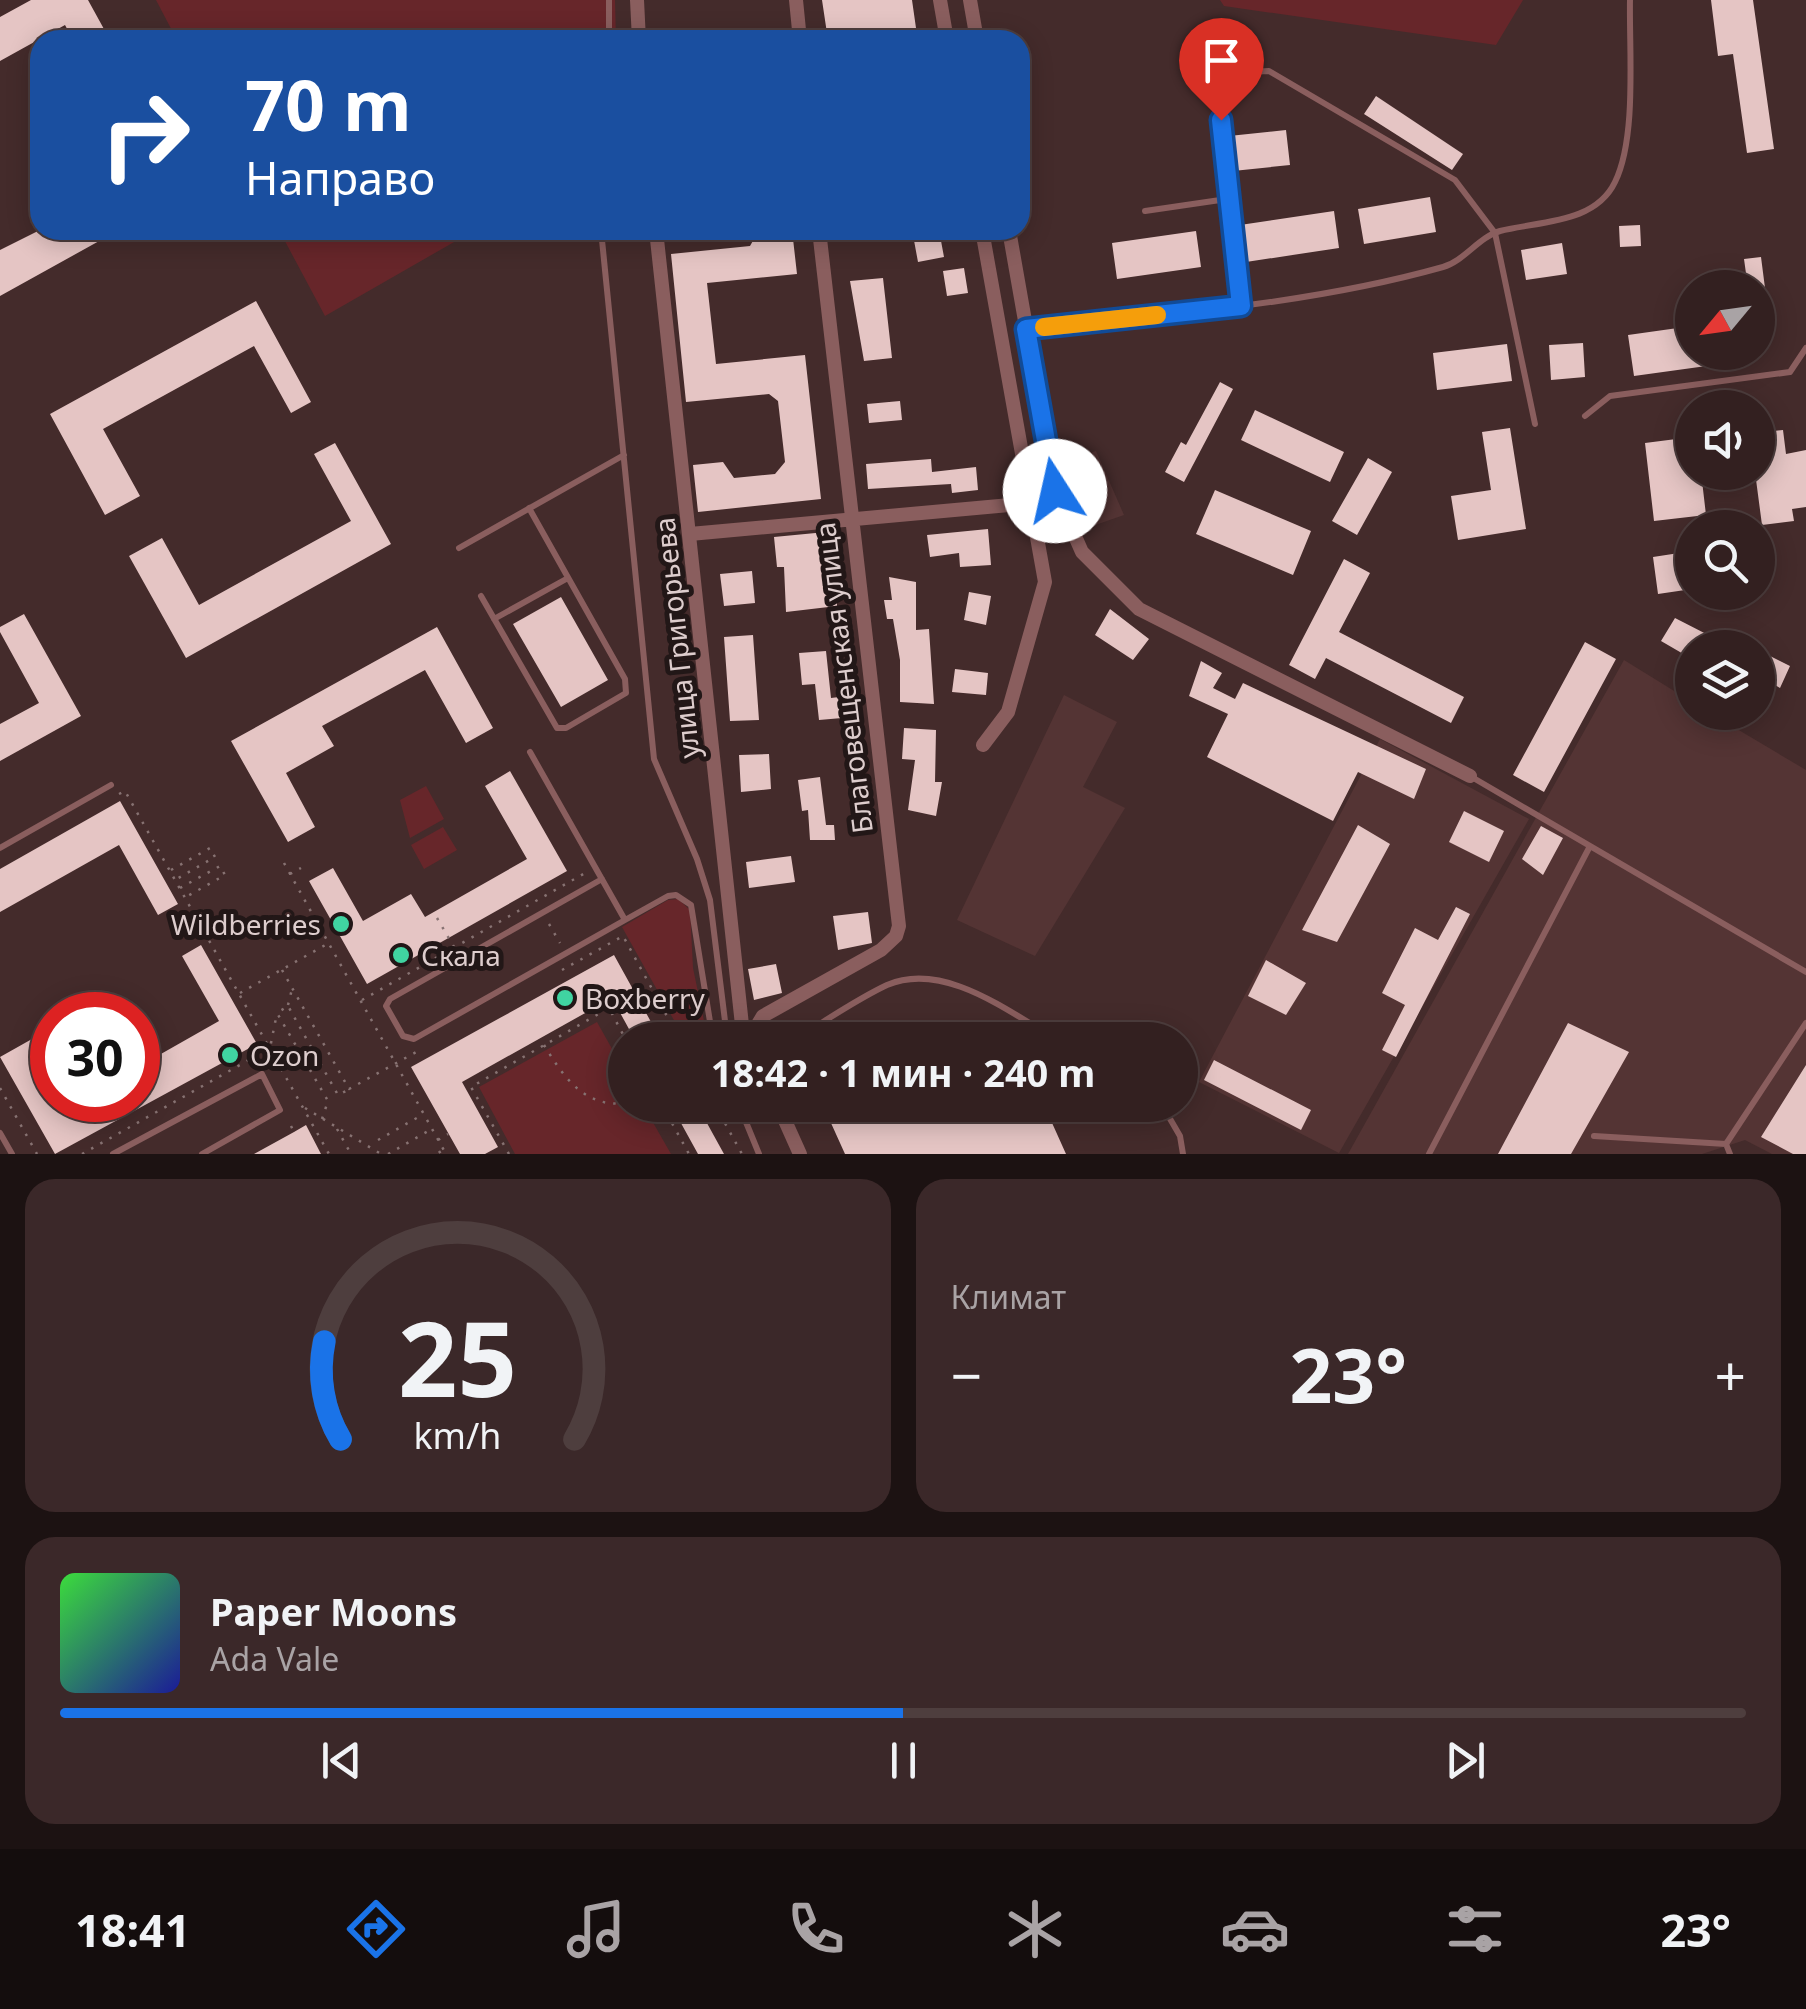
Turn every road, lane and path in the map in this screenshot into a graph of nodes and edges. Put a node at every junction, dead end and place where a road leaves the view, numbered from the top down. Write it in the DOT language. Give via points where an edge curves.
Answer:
graph roads {
  1 [pos="609,0"];
  2 [pos="637,0"];
  3 [pos="796,0"];
  4 [pos="940,0"];
  5 [pos="970,0"];
  6 [pos="1630,0"];
  7 [pos="608,30"];
  8 [pos="638,30"];
  9 [pos="799,30"];
  10 [pos="945,30"];
  11 [pos="975,30"];
  12 [pos="1227,199"];
  13 [pos="1145,211"];
  14 [pos="1495,233"];
  15 [pos="602,240"];
  16 [pos="657,240"];
  17 [pos="821,240"];
  18 [pos="984,240"];
  19 [pos="1012,240"];
  20 [pos="1241,306"];
  21 [pos="1026,329"];
  22 [pos="1806,348"];
  23 [pos="1586,416"];
  24 [pos="1535,424"];
  25 [pos="624,454"];
  26 [pos="1032,502"];
  27 [pos="529,508"];
  28 [pos="849,516"];
  29 [pos="690,534"];
  30 [pos="459,548"];
  31 [pos="568,578"];
  32 [pos="480,596"];
  33 [pos="494,620"];
  34 [pos="983,744"];
  35 [pos="530,752"];
  36 [pos="1470,776"];
  37 [pos="110,786"];
  38 [pos="109,800"];
  39 [pos="0,848"];
  40 [pos="1589,848"];
  41 [pos="284,862"];
  42 [pos="302,868"];
  43 [pos="170,870"];
  44 [pos="586,872"];
  45 [pos="290,874"];
  46 [pos="175,880"];
  47 [pos="602,880"];
  48 [pos="180,888"];
  49 [pos="185,898"];
  50 [pos="536,901"];
  51 [pos="543,913"];
  52 [pos="437,918"];
  53 [pos="625,920"];
  54 [pos="329,943"];
  55 [pos="454,948"];
  56 [pos="566,953"];
  57 [pos="636,960"];
  58 [pos="1806,972"];
  59 [pos="578,974"];
  60 [pos="292,988"];
  61 [pos="239,994"];
  62 [pos="360,1000"];
  63 [pos="288,1006"];
  64 [pos="595,1008"];
  65 [pos="277,1012"];
  66 [pos="598,1014"];
  67 [pos="616,1022"];
  68 [pos="670,1022"];
  69 [pos="709,1022"];
  70 [pos="725,1022"];
  71 [pos="742,1022"];
  72 [pos="760,1022"];
  73 [pos="825,1022"];
  74 [pos="1026,1022"];
  75 [pos="1806,1023"];
  76 [pos="544,1045"];
  77 [pos="270,1048"];
  78 [pos="478,1073"];
  79 [pos="482,1080"];
  80 [pos="0,1088"];
  81 [pos="349,1089"];
  82 [pos="608,1100"];
  83 [pos="303,1107"];
  84 [pos="486,1112"];
  85 [pos="423,1114"];
  86 [pos="480,1114"];
  87 [pos="322,1119"];
  88 [pos="671,1122"];
  89 [pos="724,1122"];
  90 [pos="746,1122"];
  91 [pos="790,1122"];
  92 [pos="1172,1122"];
  93 [pos="291,1126"];
  94 [pos="336,1126"];
  95 [pos="432,1130"];
  96 [pos="0,1132"];
  97 [pos="294,1132"];
  98 [pos="448,1134"];
  99 [pos="1594,1136"];
  100 [pos="378,1140"];
  101 [pos="438,1140"];
  102 [pos="1726,1144"];
  103 [pos="440,1152"];
  104 [pos="12,1154"];
  105 [pos="37,1154"];
  106 [pos="82,1154"];
  107 [pos="113,1154"];
  108 [pos="202,1154"];
  109 [pos="329,1154"];
  110 [pos="351,1154"];
  111 [pos="380,1154"];
  112 [pos="388,1154"];
  113 [pos="509,1154"];
  114 [pos="689,1154"];
  115 [pos="742,1154"];
  116 [pos="759,1154"];
  117 [pos="800,1154"];
  118 [pos="1182,1154"];
  119 [pos="1428,1154"];
  120 [pos="1730,1154"];
  1 -- 7 [label="lane"];
  2 -- 8 [label="street"];
  3 -- 9 [label="street"];
  4 -- 10 [label="street"];
  5 -- 11 [label="street"];
  6 -- 14 [label="lane" via="1626,138 1616,181 1580,214"];
  12 -- 13 [label="lane"];
  12 -- 14 [label="lane" via="1221,120 1227,73 1269,71 1454,180"];
  12 -- 20 [label="lane"];
  14 -- 20 [label="lane" via="1450,266"];
  14 -- 24 [label="lane"];
  15 -- 25 [label="lane"];
  16 -- 29 [label="street, улица Григорьева"];
  17 -- 28 [label="street, Благовещенская улица"];
  18 -- 26 [label="street"];
  19 -- 21 [label="street"];
  20 -- 21 [label="lane"];
  21 -- 36 [label="street" via="1055,491 1082,552 1139,608"];
  22 -- 23 [label="lane" via="1790,372 1610,396"];
  25 -- 27 [label="lane"];
  25 -- 70 [label="lane" via="654,759 710,900"];
  26 -- 28 [label="street"];
  26 -- 34 [label="street" via="1044,560 1042,601 1008,712"];
  27 -- 30 [label="lane"];
  27 -- 31 [label="lane"];
  28 -- 29 [label="street"];
  28 -- 72 [label="street, Благовещенская улица" via="899,926 881,950"];
  29 -- 71 [label="street, улица Григорьева"];
  31 -- 33 [label="lane"];
  31 -- 33 [label="lane" via="625,679 622,697 557,728"];
  32 -- 33 [label="lane"];
  35 -- 47 [label="lane"];
  36 -- 40 [label="lane"];
  37 -- 39 [label="lane"];
  38 -- 43 [label="path" via="125,791"];
  40 -- 58 [label="lane"];
  40 -- 119 [label="lane"];
  41 -- 45 [label="path"];
  42 -- 45 [label="path"];
  43 -- 46 [label="path"];
  43 -- 46 [label="path" via="210,848 215,857"];
  44 -- 50 [label="path"];
  45 -- 54 [label="path"];
  46 -- 48 [label="path"];
  47 -- 51 [label="lane"];
  47 -- 53 [label="lane"];
  48 -- 49 [label="path"];
  48 -- 49 [label="path" via="220,866 225,875"];
  49 -- 61 [label="path"];
  50 -- 51 [label="path"];
  50 -- 55 [label="path"];
  51 -- 56 [label="path"];
  51 -- 56 [label="lane" via="390,1000 386,1006 403,1036 414,1040"];
  52 -- 55 [label="path"];
  53 -- 56 [label="lane"];
  53 -- 69 [label="lane" via="668,896 691,906"];
  54 -- 61 [label="path"];
  54 -- 62 [label="path"];
  55 -- 62 [label="path"];
  56 -- 59 [label="path"];
  57 -- 68 [label="path"];
  60 -- 63 [label="path"];
  61 -- 77 [label="path"];
  62 -- 85 [label="path"];
  63 -- 65 [label="path"];
  63 -- 81 [label="path" via="338,1095"];
  64 -- 66 [label="path"];
  65 -- 77 [label="path"];
  65 -- 87 [label="path" via="328,1101"];
  66 -- 67 [label="path" via="609,1008"];
  66 -- 76 [label="path"];
  73 -- 74 [label="lane" via="889,985 918,980 968,990"];
  75 -- 102 [label="lane"];
  76 -- 79 [label="path"];
  76 -- 82 [label="path" via="568,1081 586,1096"];
  77 -- 83 [label="path"];
  77 -- 106 [label="path"];
  78 -- 79 [label="path"];
  79 -- 84 [label="path" via="471,1086"];
  80 -- 105 [label="path"];
  83 -- 87 [label="path"];
  83 -- 109 [label="path"];
  84 -- 86 [label="path"];
  84 -- 113 [label="path"];
  85 -- 95 [label="path"];
  85 -- 100 [label="path"];
  87 -- 94 [label="path"];
  88 -- 114 [label="path"];
  89 -- 115 [label="path"];
  90 -- 116 [label="lane"];
  91 -- 117 [label="street"];
  92 -- 118 [label="lane"];
  93 -- 97 [label="path"];
  94 -- 110 [label="path"];
  94 -- 111 [label="path"];
  95 -- 101 [label="path"];
  95 -- 112 [label="path"];
  96 -- 104 [label="lane"];
  98 -- 101 [label="path"];
  99 -- 102 [label="lane"];
  101 -- 103 [label="path"];
  102 -- 120 [label="lane"];
  107 -- 108 [label="lane" via="262,1074 280,1110"];
}
